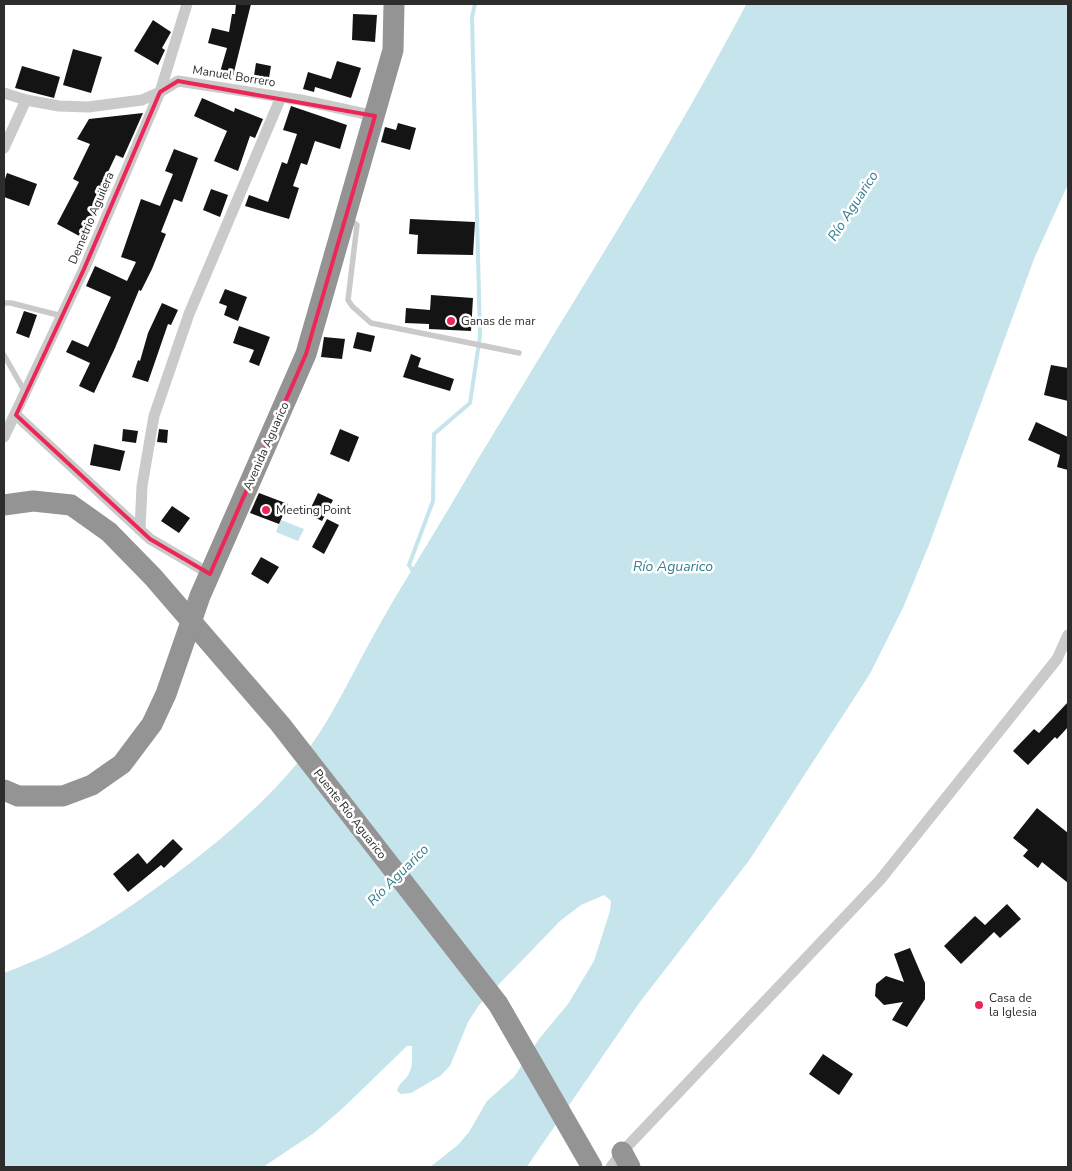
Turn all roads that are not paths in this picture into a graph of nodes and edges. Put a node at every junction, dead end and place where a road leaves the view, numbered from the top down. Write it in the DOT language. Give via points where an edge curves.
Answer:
graph roads {
  1 [pos="187,4"];
  2 [pos="394,4"];
  3 [pos="160,92"];
  4 [pos="4,93"];
  5 [pos="281,97"];
  6 [pos="26,100"];
  7 [pos="375,116"];
  8 [pos="4,148"];
  9 [pos="346,218"];
  10 [pos="4,303"];
  11 [pos="62,316"];
  12 [pos="519,353"];
  13 [pos="4,355"];
  14 [pos="25,393"];
  15 [pos="16,415"];
  16 [pos="4,437"];
  17 [pos="4,505"];
  18 [pos="140,530"];
  19 [pos="210,574"];
  20 [pos="1068,636"];
  21 [pos="1063,661"];
  22 [pos="11,793"];
  23 [pos="621,1162"];
  24 [pos="592,1167"];
  1 -- 3 [label="street, Demetrio Aguilera"];
  2 -- 7 [label="highway, Avenida Aguarico" via="394,50"];
  3 -- 5 [label="street, Manuel Borrero" via="178,81"];
  3 -- 6 [label="street, Manuel Borrero" via="142,100 88,108"];
  3 -- 11 [label="street, Demetrio Aguilera"];
  4 -- 6 [label="street, Manuel Borrero"];
  5 -- 7 [label="street, Manuel Borrero"];
  5 -- 18 [label="street" via="189,314 154,416 142,486"];
  6 -- 8 [label="street"];
  7 -- 9 [label="highway, Avenida Aguarico"];
  9 -- 12 [label="lane" via="357,225 348,300 372,323"];
  9 -- 19 [label="highway, Avenida Aguarico" via="306,354"];
  10 -- 11 [label="lane"];
  11 -- 14 [label="street, Demetrio Aguilera"];
  13 -- 14 [label="lane"];
  14 -- 15 [label="street, Demetrio Aguilera"];
  15 -- 16 [label="street, Demetrio Aguilera"];
  15 -- 18 [label="street"];
  17 -- 24 [label="highway, Puente Río Aguarico" via="33,501 70,505 109,532 153,576 280,724 498,1004"];
  18 -- 19 [label="street"];
  19 -- 22 [label="highway, Avenida Aguarico" via="166,694 152,724 122,764 92,784 62,796"];
  20 -- 21 [label="street"];
  21 -- 23 [label="street" via="880,880"];
}
